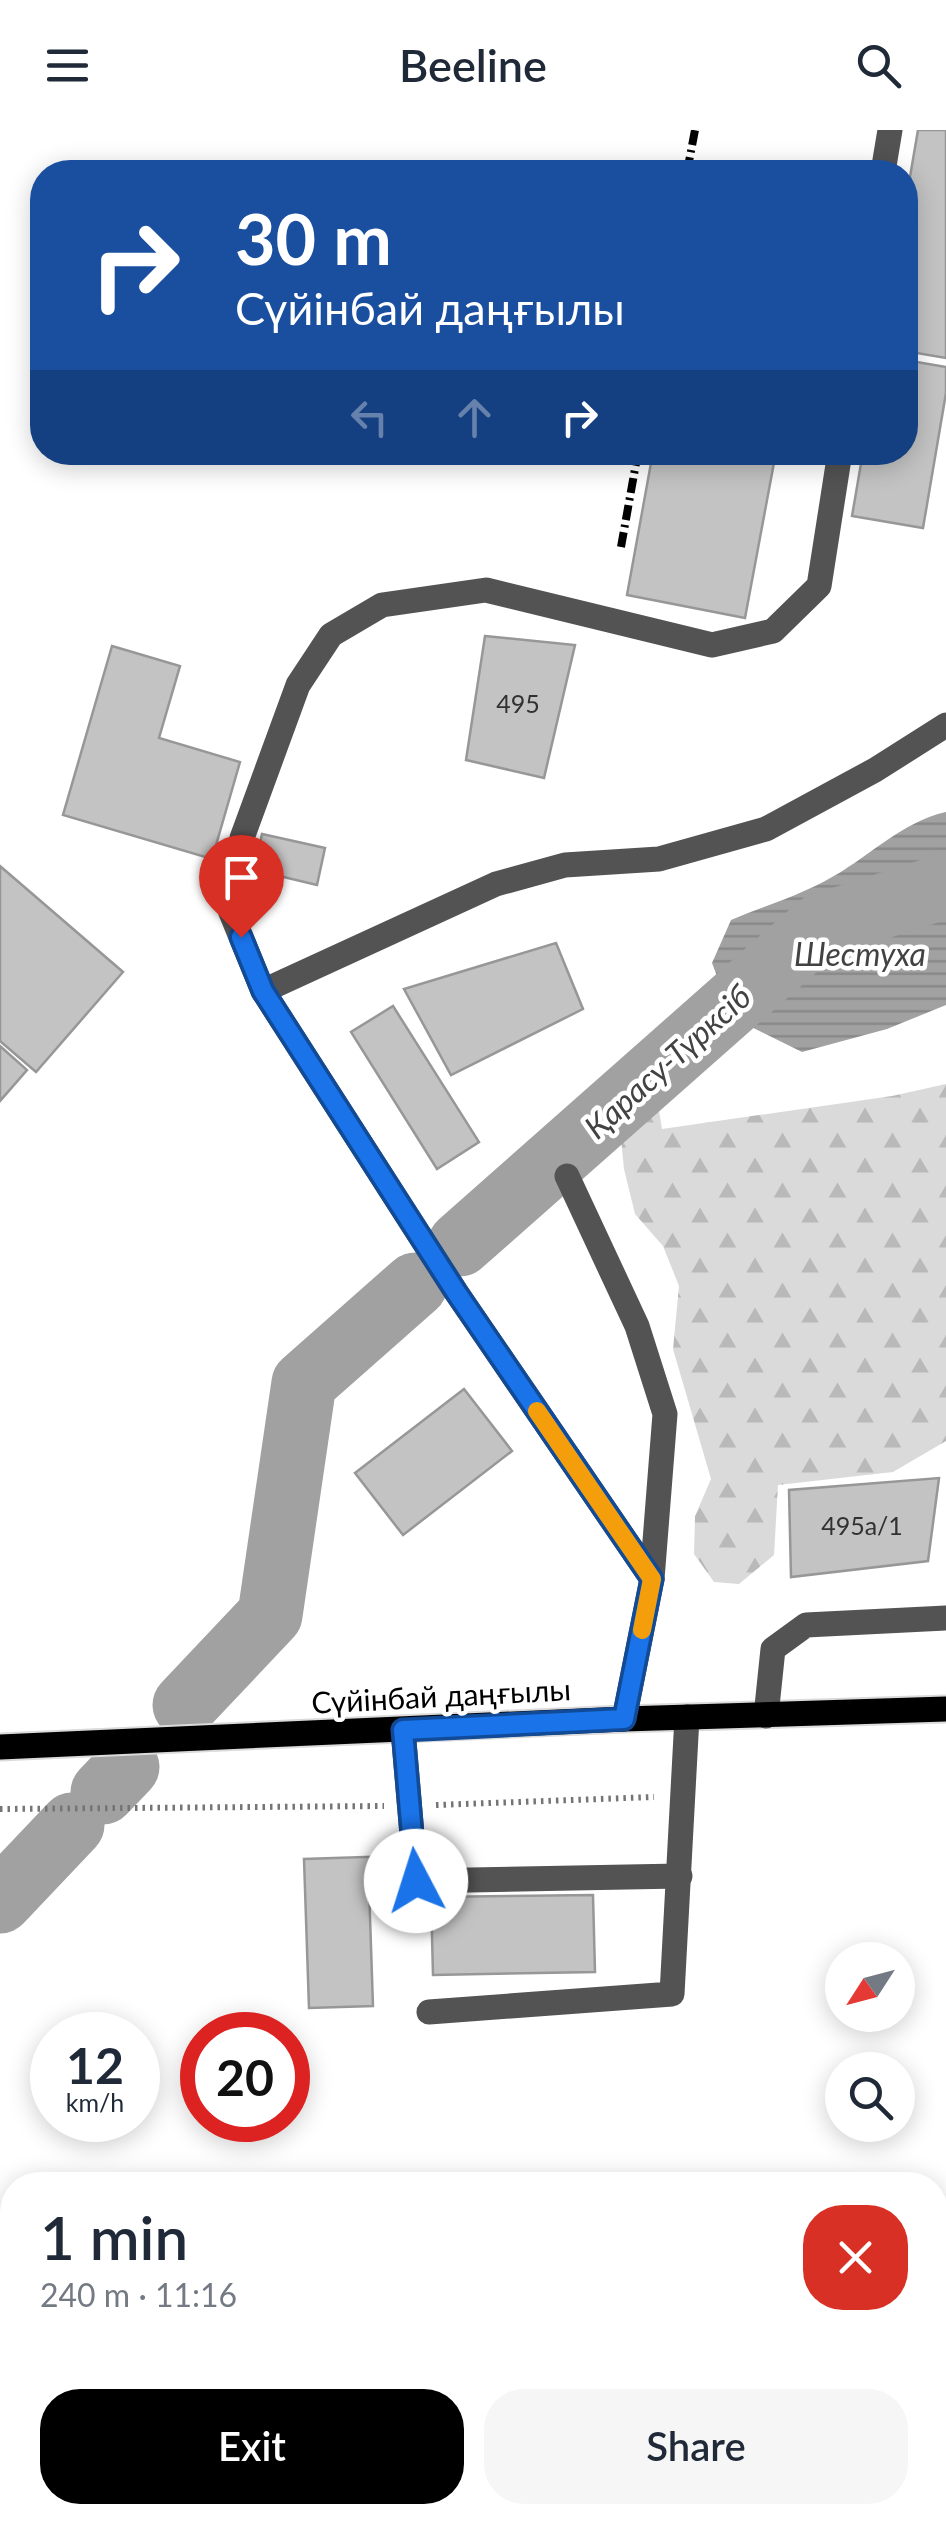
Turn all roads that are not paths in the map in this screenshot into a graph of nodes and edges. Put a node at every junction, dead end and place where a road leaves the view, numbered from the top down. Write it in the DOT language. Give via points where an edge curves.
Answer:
graph roads {
  1 [pos="890,130"];
  2 [pos="885,160"];
  3 [pos="838,465"];
  4 [pos="946,725"];
  5 [pos="263,991"];
  6 [pos="567,1176"];
  7 [pos="652,1579"];
  8 [pos="946,1618"];
  9 [pos="946,1709"];
  10 [pos="766,1716"];
  11 [pos="687,1717"];
  12 [pos="624,1719"];
  13 [pos="403,1730"];
  14 [pos="0,1747"];
  15 [pos="680,1876"];
  16 [pos="429,2012"];
  1 -- 2 [label="street"];
  3 -- 5 [label="street" via="819,586 773,632 712,645 486,590 382,606 332,635 298,685 242,838 230,910"];
  4 -- 5 [label="street" via="766,828 658,859 564,865 496,884"];
  5 -- 7 [label="street" via="456,1292"];
  6 -- 7 [label="street" via="638,1326 665,1414"];
  7 -- 12 [label="street"];
  8 -- 10 [label="street" via="806,1624 773,1649"];
  9 -- 10 [label="main road, Сүйінбай даңғылы"];
  10 -- 11 [label="main road, Сүйінбай даңғылы"];
  11 -- 12 [label="main road, Сүйінбай даңғылы"];
  11 -- 15 [label="street"];
  12 -- 13 [label="main road, Сүйінбай даңғылы"];
  13 -- 14 [label="main road, Сүйінбай даңғылы"];
  13 -- 15 [label="street" via="416,1881"];
  15 -- 16 [label="street" via="672,1994"];
}
